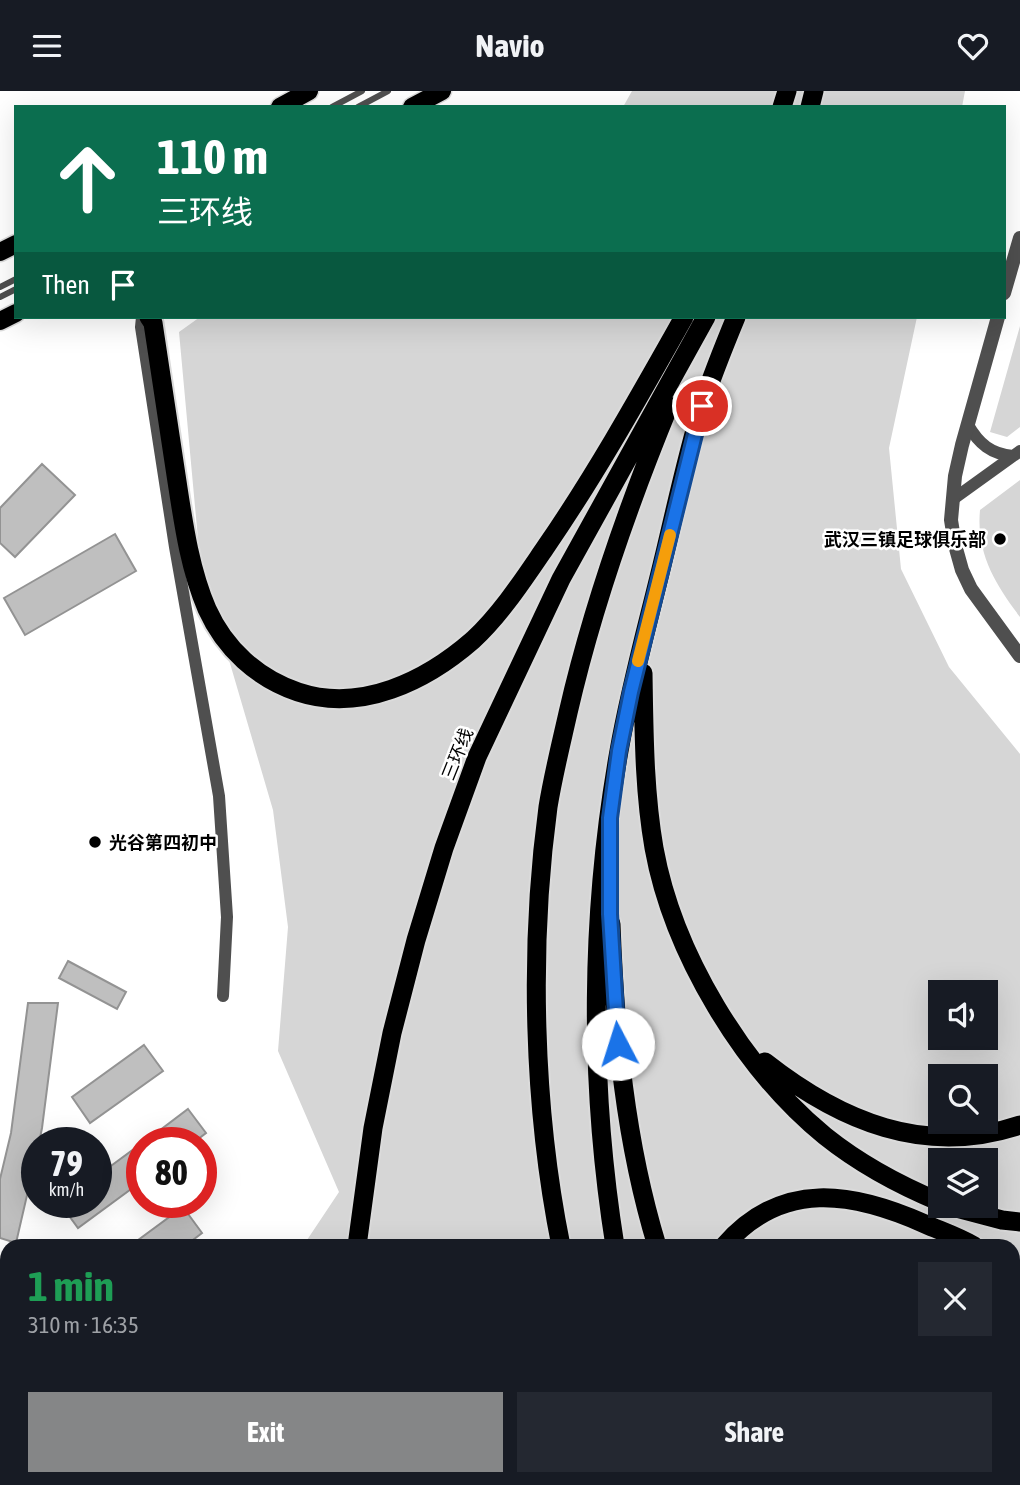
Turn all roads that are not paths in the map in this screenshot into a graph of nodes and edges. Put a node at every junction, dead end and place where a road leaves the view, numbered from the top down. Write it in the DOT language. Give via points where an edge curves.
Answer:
graph roads {
  1 [pos="309,91"];
  2 [pos="362,91"];
  3 [pos="388,91"];
  4 [pos="442,91"];
  5 [pos="284,105"];
  6 [pos="336,105"];
  7 [pos="362,105"];
  8 [pos="416,105"];
  9 [pos="1020,238"];
  10 [pos="1006,286"];
  11 [pos="142,319"];
  12 [pos="150,319"];
  13 [pos="683,319"];
  14 [pos="735,319"];
  15 [pos="997,319"];
  16 [pos="704,321"];
  17 [pos="968,425"];
  18 [pos="1017,453"];
  19 [pos="952,500"];
  20 [pos="646,627"];
  21 [pos="1020,656"];
  22 [pos="610,818"];
  23 [pos="223,996"];
  24 [pos="736,1037"];
  25 [pos="1020,1125"];
  26 [pos="545,1146"];
  27 [pos="928,1197"];
  28 [pos="994,1218"];
  29 [pos="1020,1222"];
  30 [pos="358,1239"];
  31 [pos="560,1239"];
  32 [pos="573,1239"];
  33 [pos="614,1239"];
  34 [pos="655,1239"];
  35 [pos="730,1239"];
  36 [pos="959,1239"];
  1 -- 5 [label="main road"];
  2 -- 6 [label="lane"];
  3 -- 7 [label="lane"];
  4 -- 8 [label="main road"];
  9 -- 10 [label="street"];
  11 -- 23 [label="street" via="173,534 219,796 227,917"];
  12 -- 13 [label="highway" via="187,541 208,611 237,655 258,673 308,695 335,699 389,691 419,678 473,639 498,613 608,452"];
  14 -- 20 [label="highway" via="702,406"];
  15 -- 17 [label="street"];
  16 -- 26 [label="highway" via="626,513 582,649 549,804 540,874 537,965"];
  16 -- 30 [label="highway, 三环线" via="561,579 477,757 444,848 392,1033"];
  17 -- 18 [label="street" via="983,446 1002,455"];
  17 -- 19 [label="street"];
  18 -- 19 [label="street"];
  19 -- 21 [label="street" via="953,532 962,570 971,590"];
  20 -- 22 [label="highway" via="619,751"];
  20 -- 24 [label="highway" via="644,753 655,851 689,954"];
  22 -- 33 [label="highway" via="599,935 597,1044"];
  22 -- 34 [label="highway" via="610,914 621,1069 635,1162"];
  24 -- 25 [label="highway" via="793,1084 866,1123 910,1135 956,1138"];
  24 -- 27 [label="highway" via="775,1086 825,1136 862,1163"];
  26 -- 31 [label="highway"];
  26 -- 32 [label="highway"];
  28 -- 29 [label="highway"];
  35 -- 36 [label="highway" via="757,1216 780,1205 801,1199 848,1198 902,1213"];
}
